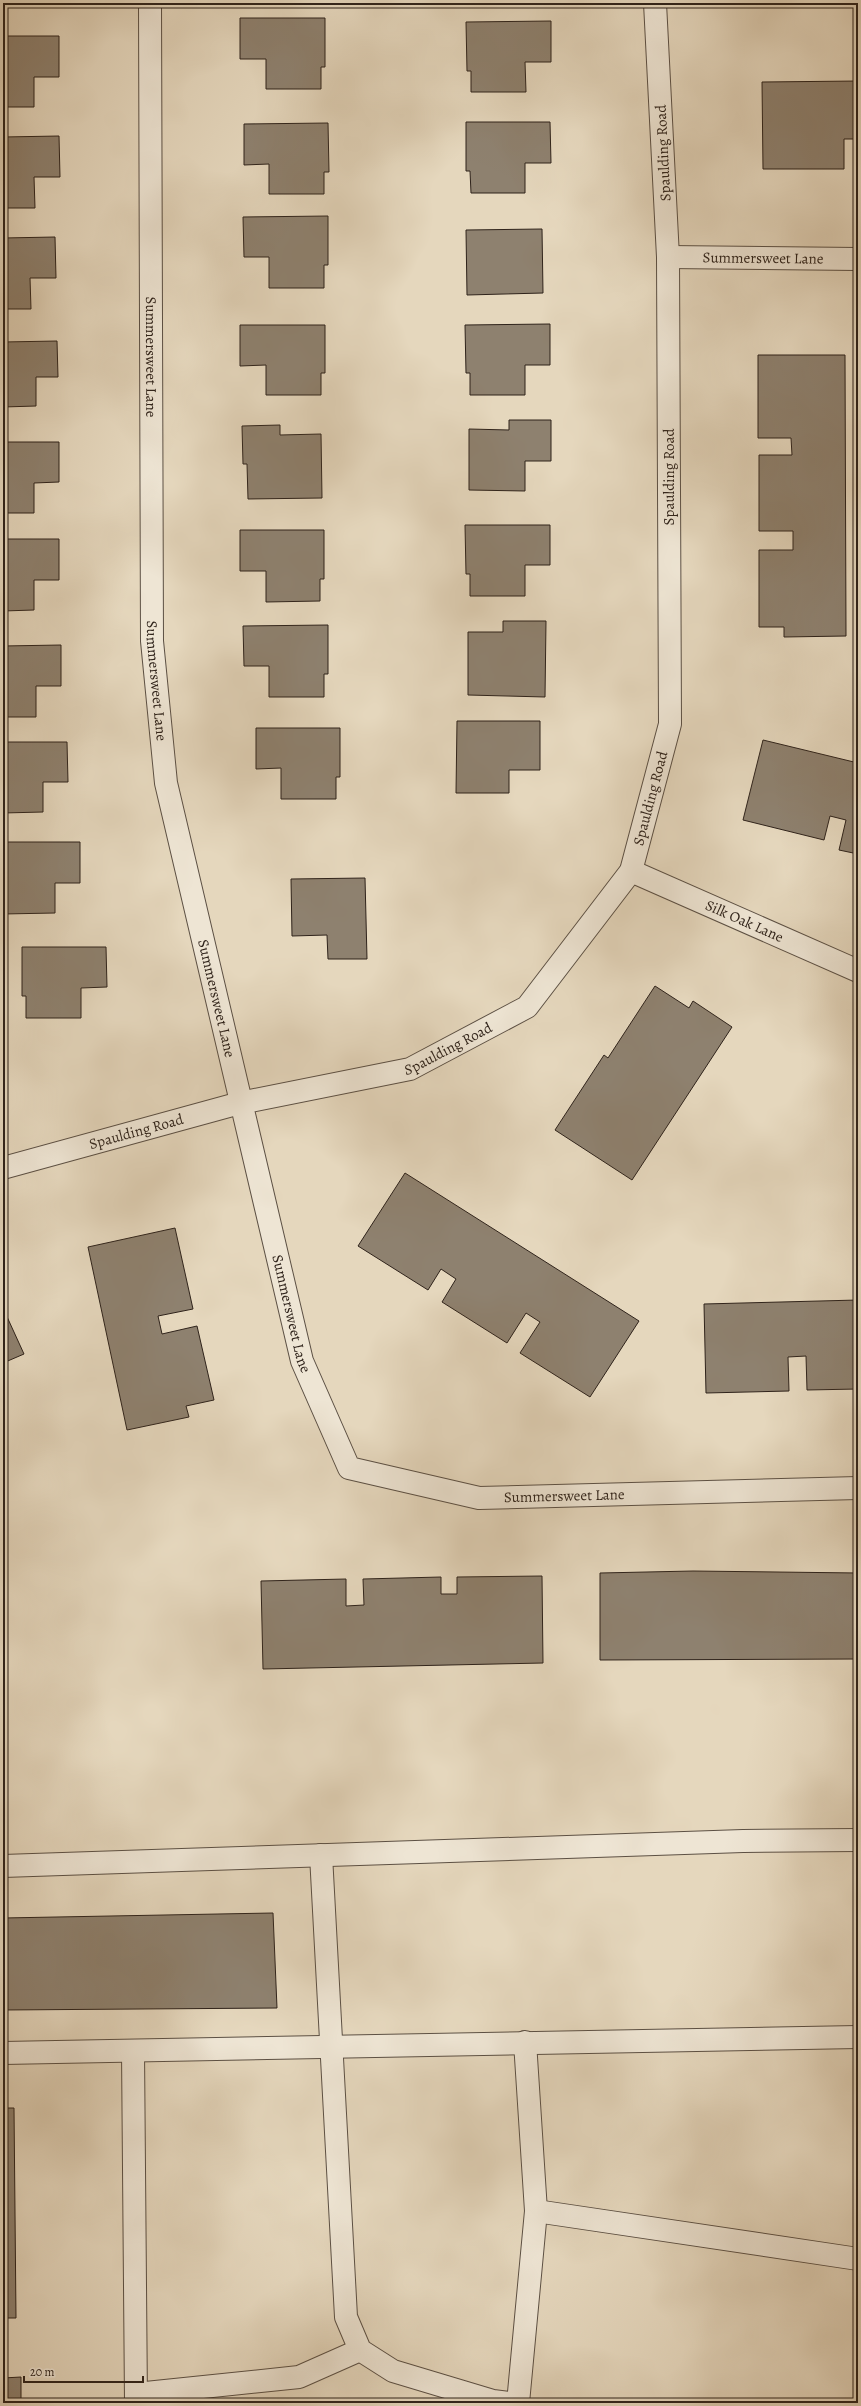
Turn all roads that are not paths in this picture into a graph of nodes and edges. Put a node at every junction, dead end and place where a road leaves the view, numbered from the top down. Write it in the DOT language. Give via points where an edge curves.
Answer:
graph roads {
  1 [pos="150,3"];
  2 [pos="655,3"];
  3 [pos="668,257"];
  4 [pos="858,260"];
  5 [pos="631,871"];
  6 [pos="858,971"];
  7 [pos="240,1103"];
  8 [pos="3,1168"];
  9 [pos="858,1488"];
  10 [pos="858,1840"];
  11 [pos="321,1855"];
  12 [pos="3,1866"];
  13 [pos="858,2037"];
  14 [pos="525,2042"];
  15 [pos="332,2048"];
  16 [pos="133,2052"];
  17 [pos="3,2053"];
  18 [pos="536,2211"];
  19 [pos="858,2259"];
  20 [pos="360,2350"];
  21 [pos="136,2398"];
  22 [pos="510,2403"];
  23 [pos="518,2403"];
  1 -- 7 [label="street, Summersweet Lane" via="152,641 166,783"];
  2 -- 3 [label="street, Spaulding Road"];
  3 -- 4 [label="street, Summersweet Lane"];
  3 -- 5 [label="street, Spaulding Road" via="670,724"];
  5 -- 6 [label="street, Silk Oak Lane"];
  5 -- 7 [label="street, Spaulding Road" via="527,1007 410,1069"];
  7 -- 8 [label="street, Spaulding Road"];
  7 -- 9 [label="street, Summersweet Lane" via="302,1361 349,1468 479,1498"];
  10 -- 11 [label="street" via="743,1841"];
  11 -- 12 [label="street"];
  11 -- 15 [label="street"];
  13 -- 14 [label="street"];
  14 -- 15 [label="street"];
  14 -- 18 [label="street"];
  15 -- 16 [label="street"];
  15 -- 20 [label="street" via="346,2317"];
  16 -- 17 [label="street"];
  16 -- 21 [label="street"];
  18 -- 19 [label="street"];
  18 -- 23 [label="street"];
  20 -- 21 [label="street" via="298,2377"];
  20 -- 22 [label="street" via="393,2372 493,2401"];
}
